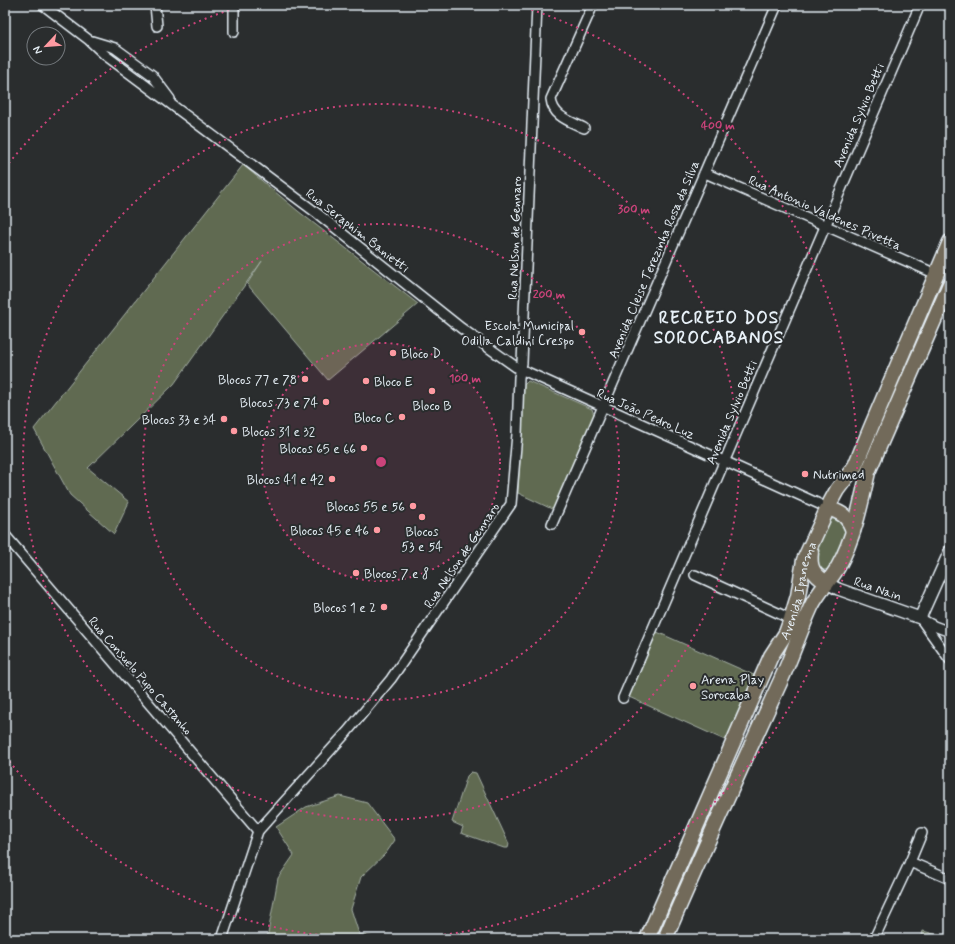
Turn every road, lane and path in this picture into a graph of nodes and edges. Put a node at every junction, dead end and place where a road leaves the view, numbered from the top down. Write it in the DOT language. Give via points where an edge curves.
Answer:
graph roads {
  1 [pos="43,5"];
  2 [pos="155,5"];
  3 [pos="234,5"];
  4 [pos="537,5"];
  5 [pos="593,5"];
  6 [pos="777,5"];
  7 [pos="920,5"];
  8 [pos="157,26"];
  9 [pos="234,32"];
  10 [pos="89,40"];
  11 [pos="115,48"];
  12 [pos="111,60"];
  13 [pos="155,87"];
  14 [pos="584,128"];
  15 [pos="705,173"];
  16 [pos="825,226"];
  17 [pos="950,242"];
  18 [pos="936,274"];
  19 [pos="950,284"];
  20 [pos="521,370"];
  21 [pos="603,407"];
  22 [pos="724,462"];
  23 [pos="828,508"];
  24 [pos="552,524"];
  25 [pos="819,525"];
  26 [pos="853,531"];
  27 [pos="5,535"];
  28 [pos="950,551"];
  29 [pos="695,576"];
  30 [pos="827,583"];
  31 [pos="920,618"];
  32 [pos="791,619"];
  33 [pos="950,632"];
  34 [pos="948,652"];
  35 [pos="623,698"];
  36 [pos="258,831"];
  37 [pos="922,834"];
  38 [pos="910,862"];
  39 [pos="950,879"];
  40 [pos="224,937"];
  41 [pos="667,937"];
  42 [pos="647,939"];
  43 [pos="874,939"];
  1 -- 10 [label="street, Rua Seraphim Banietti"];
  2 -- 8 [label="street"];
  3 -- 9 [label="street"];
  4 -- 20 [label="street, Rua Nelson de Gennaro"];
  5 -- 14 [label="street" via="551,99 552,108 558,114"];
  6 -- 15 [label="street, Avenida Cleise Terezinha Rosa da Silva"];
  7 -- 16 [label="street, Avenida Sylvio Betti"];
  10 -- 11 [label="street, Rua Seraphim Banietti"];
  10 -- 12 [label="street, Rua Seraphim Banietti"];
  11 -- 12 [label="street" via="109,50"];
  11 -- 13 [label="street, Rua Seraphim Banietti" via="152,75"];
  12 -- 13 [label="street, Rua Seraphim Banietti"];
  13 -- 20 [label="street, Rua Seraphim Banietti" via="178,110 318,214 461,328"];
  15 -- 16 [label="street, Rua Antonio Valdenes Pivetta"];
  15 -- 21 [label="street, Avenida Cleise Terezinha Rosa da Silva"];
  16 -- 18 [label="street, Rua Antonio Valdenes Pivetta"];
  16 -- 22 [label="street, Avenida Sylvio Betti"];
  17 -- 18 [label="main road, Avenida Ipanema"];
  18 -- 23 [label="main road, Avenida Ipanema" via="856,466 837,490"];
  19 -- 26 [label="main road, Avenida Ipanema" via="868,472"];
  20 -- 21 [label="street, Rua João Pedro Luz"];
  20 -- 36 [label="street, Rua Nelson de Gennaro" via="511,504 391,679"];
  21 -- 22 [label="street, Rua João Pedro Luz"];
  21 -- 24 [label="street, Avenida Cleise Terezinha Rosa da Silva"];
  22 -- 23 [label="street, Rua João Pedro Luz"];
  22 -- 35 [label="street, Avenida Sylvio Betti"];
  23 -- 25 [label="main road, Avenida Ipanema"];
  23 -- 26 [label="main road" via="844,515"];
  25 -- 30 [label="main road" via="810,562 815,574"];
  25 -- 32 [label="main road, Avenida Ipanema" via="804,560"];
  26 -- 30 [label="main road, Avenida Ipanema" via="838,567"];
  27 -- 36 [label="street, Rua Consuelo Pupo Castanho"];
  28 -- 31 [label="street"];
  29 -- 32 [label="street"];
  30 -- 31 [label="street, Rua Nain"];
  30 -- 41 [label="main road, Avenida Ipanema" via="811,606"];
  31 -- 33 [label="street, Rua Nain"];
  31 -- 34 [label="street"];
  32 -- 42 [label="main road, Avenida Ipanema" via="786,633 768,663"];
  36 -- 40 [label="street, Rua Nelson de Gennaro"];
  37 -- 38 [label="street"];
  38 -- 39 [label="street"];
  38 -- 43 [label="street"];
}
